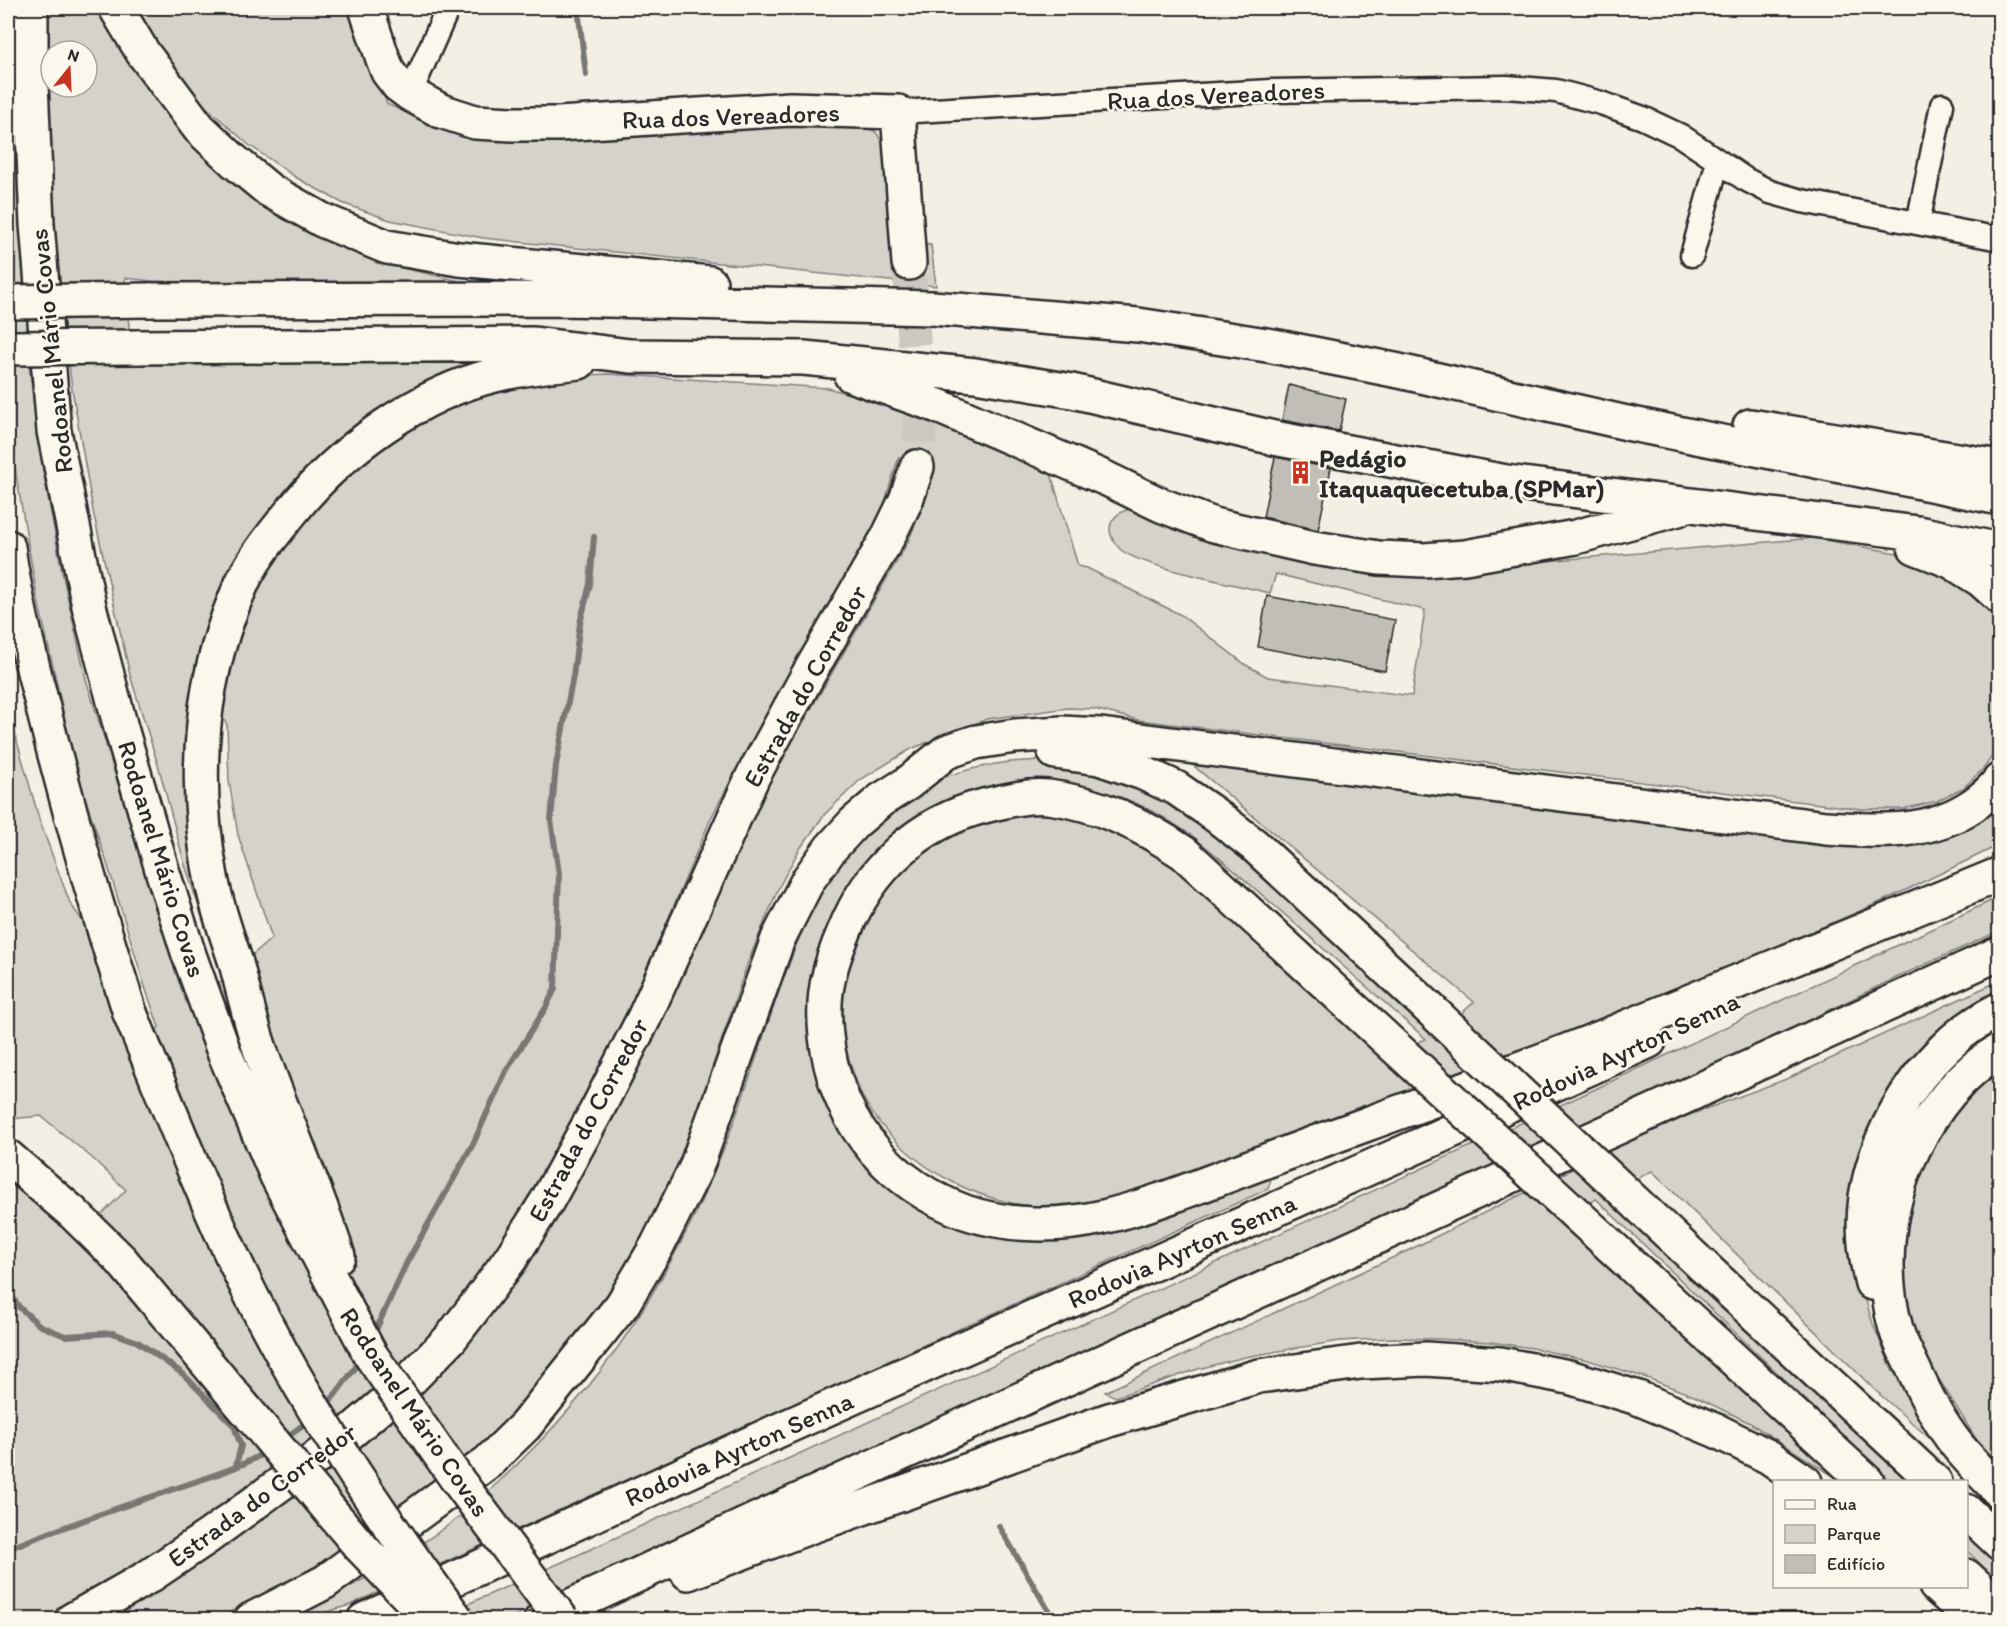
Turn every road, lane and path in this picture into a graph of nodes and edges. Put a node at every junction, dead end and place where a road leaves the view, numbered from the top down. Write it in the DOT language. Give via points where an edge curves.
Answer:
graph roads {
  1 [pos="32,8"];
  2 [pos="116,8"];
  3 [pos="366,8"];
  4 [pos="448,8"];
  5 [pos="410,94"];
  6 [pos="1942,105"];
  7 [pos="898,112"];
  8 [pos="1718,161"];
  9 [pos="1918,223"];
  10 [pos="2000,239"];
  11 [pos="1692,255"];
  12 [pos="909,263"];
  13 [pos="8,302"];
  14 [pos="932,308"];
  15 [pos="8,348"];
  16 [pos="630,356"];
  17 [pos="804,358"];
  18 [pos="1399,371"];
  19 [pos="917,467"];
  20 [pos="2000,467"];
  21 [pos="2000,498"];
  22 [pos="1694,505"];
  23 [pos="1785,517"];
  24 [pos="8,547"];
  25 [pos="2000,550"];
  26 [pos="2000,597"];
  27 [pos="2000,780"];
  28 [pos="908,783"];
  29 [pos="2000,874"];
  30 [pos="2000,879"];
  31 [pos="2000,953"];
  32 [pos="2000,975"];
  33 [pos="2000,1009"];
  34 [pos="2000,1050"];
  35 [pos="1781,1052"];
  36 [pos="1447,1095"];
  37 [pos="1447,1095"];
  38 [pos="1447,1095"];
  39 [pos="1447,1095"];
  40 [pos="8,1157"];
  41 [pos="370,1354"];
  42 [pos="1910,1362"];
  43 [pos="1802,1480"];
  44 [pos="1865,1480"];
  45 [pos="1933,1480"];
  46 [pos="2000,1492"];
  47 [pos="1968,1513"];
  48 [pos="2000,1543"];
  49 [pos="1968,1578"];
  50 [pos="1937,1588"];
  51 [pos="2000,1607"];
  52 [pos="72,1620"];
  53 [pos="251,1620"];
  54 [pos="364,1620"];
  55 [pos="431,1620"];
  56 [pos="457,1620"];
  57 [pos="541,1620"];
  58 [pos="562,1620"];
  59 [pos="569,1620"];
  60 [pos="1974,1620"];
  1 -- 41 [label="main road, Rodoanel Mário Covas" via="37,224 54,431 92,617 163,873 224,1052 277,1176"];
  2 -- 14 [label="main road" via="168,88 199,128 234,161 269,190 322,220 387,247 471,261 872,296"];
  3 -- 5 [label="main road" via="388,72"];
  4 -- 5 [label="street"];
  5 -- 7 [label="main road, Rua dos Vereadores" via="441,111 475,122 512,124 790,109"];
  6 -- 9 [label="street"];
  7 -- 8 [label="street, Rua dos Vereadores" via="1270,91 1506,87 1556,91 1601,103 1681,136"];
  7 -- 12 [label="main road"];
  8 -- 9 [label="street, Rua dos Vereadores" via="1770,192"];
  8 -- 11 [label="street"];
  9 -- 10 [label="street, Rua dos Vereadores"];
  13 -- 14 [label="main road, bridge" via="565,299"];
  14 -- 18 [label="main road" via="1138,325"];
  15 -- 16 [label="main road, bridge" via="534,344"];
  16 -- 17 [label="main road"];
  16 -- 41 [label="main road" via="494,375 447,392 371,435 339,460 304,497 244,578 214,666 204,718 200,771 212,880 264,1062 335,1248"];
  17 -- 22 [label="main road" via="975,375 1072,391 1274,438 1439,470"];
  17 -- 22 [label="main road" via="938,406 1214,525 1314,548 1379,558 1465,557 1576,537"];
  18 -- 20 [label="main road"];
  18 -- 21 [label="main road" via="1627,423"];
  19 -- 52 [label="main road, Estrada do Corredor" via="888,537 753,776 644,1018 597,1110 511,1258 450,1339 400,1390 346,1436 148,1577"];
  22 -- 23 [label="main road"];
  23 -- 25 [label="main road" via="1918,533"];
  23 -- 26 [label="main road" via="1903,542 1951,561"];
  24 -- 56 [label="main road, bridge" via="36,680 97,909 130,1013 191,1163 249,1290 320,1418 393,1532"];
  27 -- 28 [label="main road" via="1993,791 1961,813 1925,827 1884,832 1062,733 976,742 946,752"];
  28 -- 45 [label="main road, bridge" via="968,760 1060,752 1099,758 1176,788 1254,844"];
  28 -- 53 [label="main road" via="854,823 808,880 778,939 694,1170 657,1246 622,1305 580,1359 525,1426 488,1462 325,1582"];
  29 -- 36 [label="main road, bridge" via="1617,1032"];
  30 -- 54 [label="main road, Rodovia Ayrton Senna" via="1436,1138"];
  31 -- 35 [label="main road"];
  32 -- 35 [label="main road" via="1907,1014"];
  33 -- 42 [label="main road" via="1948,1045 1923,1071 1896,1113 1876,1155 1866,1198 1868,1268 1882,1321"];
  34 -- 42 [label="main road" via="1968,1074 1941,1102 1903,1169 1892,1207 1889,1294 1896,1330"];
  35 -- 57 [label="main road"];
  37 -- 38 [label="main road, bridge" via="1102,1218 1033,1224 1000,1221 936,1200 908,1183 864,1138 838,1092 830,1064 825,1031 828,978 851,914 866,886 908,843 967,811 1005,801 1042,796 1079,802 1151,831 1184,853"];
  39 -- 44 [label="main road, bridge"];
  40 -- 55 [label="main road, bridge" via="72,1212 129,1269 358,1544"];
  41 -- 58 [label="main road, Rodoanel Mário Covas, bridge"];
  42 -- 46 [label="main road" via="1928,1402 1956,1444"];
  43 -- 59 [label="main road" via="1769,1457 1717,1431 1638,1398 1569,1377 1500,1364 1425,1359 1361,1362 1259,1376 1108,1420 808,1527"];
  47 -- 48 [label="main road"];
  49 -- 51 [label="main road"];
  50 -- 60 [label="main road"];
}
